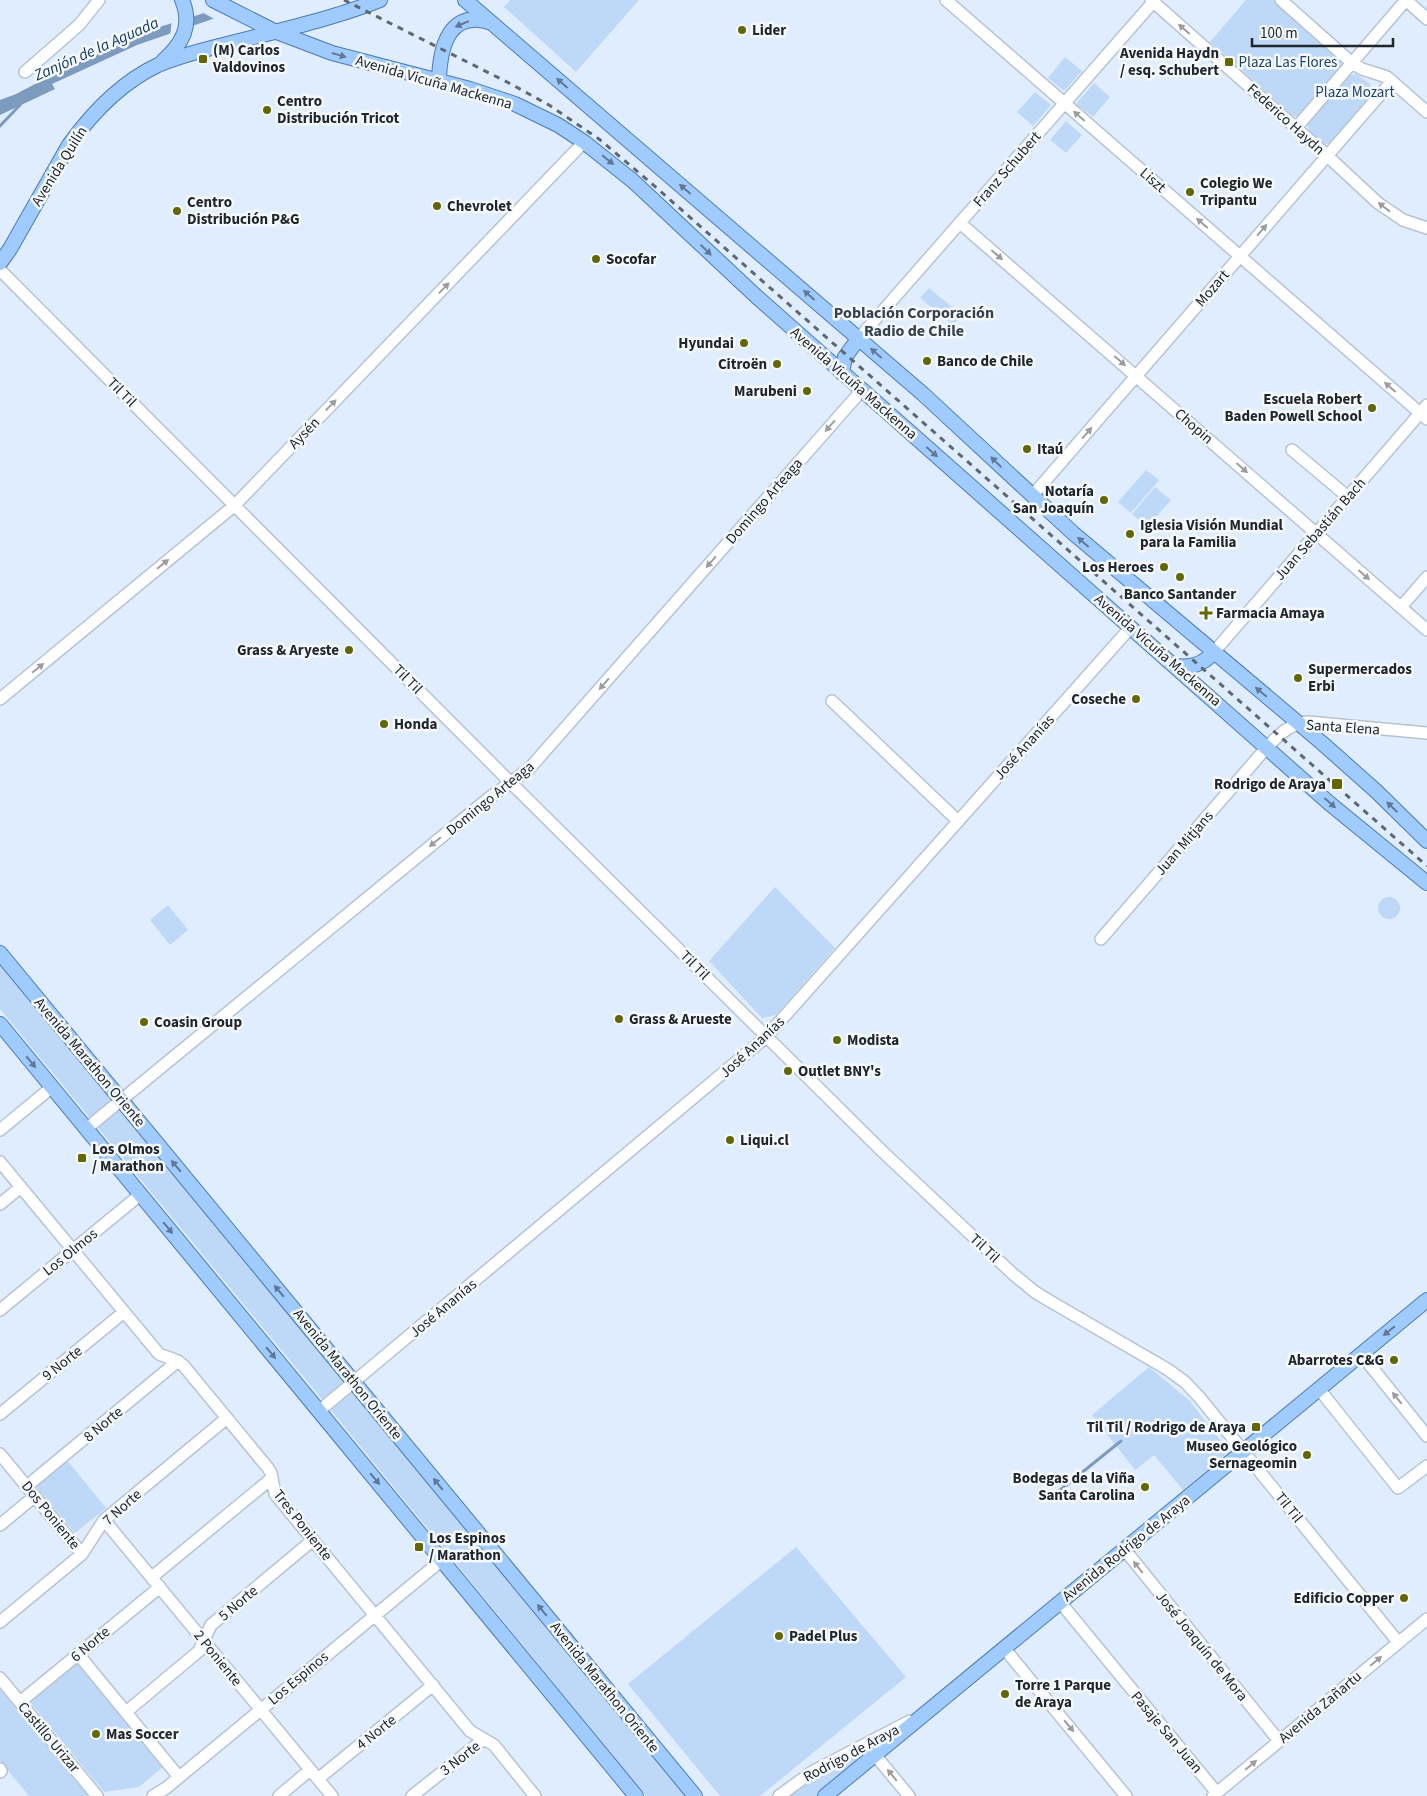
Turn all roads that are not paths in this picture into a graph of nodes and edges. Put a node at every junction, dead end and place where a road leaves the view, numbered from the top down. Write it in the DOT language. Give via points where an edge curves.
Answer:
graph roads {
  1 [pos="99,0"];
  2 [pos="380,0"];
  3 [pos="466,0"];
  4 [pos="946,0"];
  5 [pos="1281,0"];
  6 [pos="1406,0"];
  7 [pos="214,1"];
  8 [pos="1153,1"];
  9 [pos="184,5"];
  10 [pos="1427,19"];
  11 [pos="493,24"];
  12 [pos="274,31"];
  13 [pos="1352,63"];
  14 [pos="158,65"];
  15 [pos="26,72"];
  16 [pos="438,80"];
  17 [pos="1392,81"];
  18 [pos="1065,104"];
  19 [pos="1427,112"];
  20 [pos="1296,128"];
  21 [pos="584,142"];
  22 [pos="1327,156"];
  23 [pos="960,222"];
  24 [pos="1427,228"];
  25 [pos="1240,256"];
  26 [pos="0,263"];
  27 [pos="0,270"];
  28 [pos="859,338"];
  29 [pos="842,373"];
  30 [pos="1136,376"];
  31 [pos="862,390"];
  32 [pos="1425,412"];
  33 [pos="1292,450"];
  34 [pos="1032,496"];
  35 [pos="1348,497"];
  36 [pos="235,505"];
  37 [pos="1316,533"];
  38 [pos="1427,577"];
  39 [pos="1401,607"];
  40 [pos="1131,627"];
  41 [pos="1427,630"];
  42 [pos="1214,652"];
  43 [pos="1176,666"];
  44 [pos="0,699"];
  45 [pos="832,700"];
  46 [pos="1298,723"];
  47 [pos="1427,733"];
  48 [pos="1267,747"];
  49 [pos="511,783"];
  50 [pos="958,821"];
  51 [pos="1427,841"];
  52 [pos="1427,883"];
  53 [pos="1101,939"];
  54 [pos="0,953"];
  55 [pos="0,1024"];
  56 [pos="766,1037"];
  57 [pos="52,1087"];
  58 [pos="121,1100"];
  59 [pos="86,1129"];
  60 [pos="0,1130"];
  61 [pos="0,1162"];
  62 [pos="21,1187"];
  63 [pos="141,1194"];
  64 [pos="0,1204"];
  65 [pos="73,1250"];
  66 [pos="1427,1300"];
  67 [pos="0,1310"];
  68 [pos="124,1312"];
  69 [pos="1362,1354"];
  70 [pos="178,1361"];
  71 [pos="354,1382"];
  72 [pos="1319,1389"];
  73 [pos="319,1411"];
  74 [pos="0,1414"];
  75 [pos="227,1418"];
  76 [pos="1427,1436"];
  77 [pos="1244,1451"];
  78 [pos="0,1454"];
  79 [pos="1427,1466"];
  80 [pos="272,1478"];
  81 [pos="27,1486"];
  82 [pos="35,1496"];
  83 [pos="104,1520"];
  84 [pos="0,1526"];
  85 [pos="313,1540"];
  86 [pos="1124,1550"];
  87 [pos="82,1554"];
  88 [pos="442,1560"];
  89 [pos="152,1577"];
  90 [pos="160,1587"];
  91 [pos="1060,1602"];
  92 [pos="375,1615"];
  93 [pos="1427,1619"];
  94 [pos="0,1622"];
  95 [pos="204,1640"];
  96 [pos="1398,1642"];
  97 [pos="1004,1648"];
  98 [pos="78,1654"];
  99 [pos="0,1678"];
  100 [pos="433,1685"];
  101 [pos="20,1702"];
  102 [pos="260,1710"];
  103 [pos="126,1712"];
  104 [pos="925,1713"];
  105 [pos="484,1739"];
  106 [pos="1279,1741"];
  107 [pos="875,1755"];
  108 [pos="310,1770"];
  109 [pos="179,1777"];
  110 [pos="318,1779"];
  111 [pos="1215,1794"];
  112 [pos="97,1796"];
  113 [pos="153,1796"];
  114 [pos="279,1796"];
  115 [pos="332,1796"];
  116 [pos="412,1796"];
  117 [pos="534,1796"];
  118 [pos="636,1796"];
  119 [pos="695,1796"];
  120 [pos="779,1796"];
  121 [pos="825,1796"];
  122 [pos="908,1796"];
  123 [pos="1126,1796"];
  1 -- 15 [label="street" via="79,25"];
  2 -- 12 [label="main road, Avenida Quilín" via="348,12"];
  3 -- 11 [label="main road"];
  4 -- 18 [label="street, Liszt"];
  5 -- 13 [label="street"];
  6 -- 10 [label="street"];
  6 -- 13 [label="street"];
  7 -- 12 [label="main road, Avenida Vicuña Mackenna"];
  8 -- 18 [label="street, Franz Schubert"];
  20 -- 8 [label="street, Federico Haydn, one-way"];
  9 -- 14 [label="main road" via="186,29 180,43"];
  11 -- 16 [label="main road, one-way" via="469,20 450,31 443,47"];
  28 -- 11 [label="main road, one-way"];
  12 -- 14 [label="main road, Avenida Quilín"];
  12 -- 16 [label="main road, Avenida Vicuña Mackenna, one-way" via="332,53"];
  13 -- 17 [label="street"];
  13 -- 20 [label="street"];
  14 -- 26 [label="main road, Avenida Quilín" via="116,93 77,133"];
  16 -- 21 [label="main road, Avenida Vicuña Mackenna" via="515,104"];
  17 -- 19 [label="street"];
  17 -- 22 [label="street, Mozart"];
  18 -- 23 [label="street, Franz Schubert"];
  25 -- 18 [label="street, Liszt, one-way"];
  20 -- 22 [label="street, Federico Haydn"];
  21 -- 29 [label="main road, Avenida Vicuña Mackenna, one-way" via="632,181"];
  36 -- 21 [label="street, Aysén, one-way"];
  24 -- 22 [label="street, Federico Haydn, one-way" via="1403,220 1386,209"];
  25 -- 22 [label="street, Mozart, one-way"];
  23 -- 28 [label="street, Franz Schubert"];
  23 -- 30 [label="street, Chopin, one-way"];
  25 -- 30 [label="street, Mozart"];
  32 -- 25 [label="street, Liszt, one-way"];
  27 -- 36 [label="street, Til Til"];
  28 -- 29 [label="main road" via="845,357"];
  34 -- 28 [label="main road, one-way"];
  29 -- 31 [label="main road, Avenida Vicuña Mackenna"];
  34 -- 30 [label="street, Mozart, one-way"];
  30 -- 37 [label="street, Chopin, one-way"];
  31 -- 40 [label="main road, Avenida Vicuña Mackenna, one-way"];
  31 -- 49 [label="street, Domingo Arteaga, one-way" via="529,769"];
  32 -- 35 [label="street, Juan Sebastián Bach"];
  33 -- 35 [label="street"];
  42 -- 34 [label="main road, one-way"];
  35 -- 37 [label="street, Juan Sebastián Bach"];
  44 -- 36 [label="street, Aysén, one-way"];
  36 -- 49 [label="street, Til Til"];
  37 -- 39 [label="street, Chopin, one-way"];
  37 -- 42 [label="street, Juan Sebastián Bach"];
  38 -- 39 [label="street"];
  39 -- 41 [label="street, Chopin"];
  40 -- 43 [label="main road, Avenida Vicuña Mackenna"];
  40 -- 50 [label="street, José Ananías"];
  42 -- 43 [label="main road" via="1195,665"];
  46 -- 42 [label="main road, one-way"];
  43 -- 48 [label="main road, Avenida Vicuña Mackenna"];
  45 -- 50 [label="street"];
  46 -- 47 [label="street, Santa Elena"];
  46 -- 48 [label="street, Santa Elena" via="1286,729"];
  51 -- 46 [label="main road, one-way"];
  48 -- 52 [label="main road, Avenida Vicuña Mackenna, one-way" via="1358,828"];
  48 -- 53 [label="street, Juan Mitjans"];
  49 -- 56 [label="street, Til Til"];
  49 -- 58 [label="street, Domingo Arteaga, one-way"];
  50 -- 56 [label="street, José Ananías"];
  54 -- 58 [label="main road, Avenida Marathon Oriente"];
  55 -- 57 [label="main road, one-way"];
  56 -- 71 [label="street, José Ananías"];
  56 -- 77 [label="street, Til Til" via="1013,1274 1035,1292 1185,1382"];
  57 -- 59 [label="main road"];
  57 -- 60 [label="street"];
  58 -- 59 [label="street, Domingo Arteaga"];
  71 -- 58 [label="main road, Avenida Marathon Oriente, one-way"];
  59 -- 63 [label="main road"];
  61 -- 62 [label="street, Tres Poniente"];
  62 -- 64 [label="street"];
  62 -- 65 [label="street, Tres Poniente"];
  63 -- 65 [label="street, Los Olmos"];
  63 -- 73 [label="main road, one-way"];
  65 -- 67 [label="street, Los Olmos"];
  65 -- 68 [label="street, Tres Poniente"];
  66 -- 69 [label="main road, Avenida Rodrigo de Araya, one-way"];
  68 -- 70 [label="street, Tres Poniente" via="159,1354"];
  68 -- 74 [label="street, 9 Norte"];
  69 -- 72 [label="main road, Avenida Rodrigo de Araya"];
  76 -- 69 [label="street, one-way"];
  70 -- 75 [label="street, Tres Poniente"];
  70 -- 81 [label="street, 8 Norte"];
  71 -- 73 [label="street, José Ananías"];
  119 -- 71 [label="main road, Avenida Marathon Oriente, one-way"];
  72 -- 77 [label="main road, Avenida Rodrigo de Araya"];
  72 -- 79 [label="street" via="1398,1488"];
  73 -- 88 [label="main road, one-way"];
  75 -- 80 [label="street, Tres Poniente" via="268,1468"];
  75 -- 83 [label="street, 7 Norte"];
  77 -- 86 [label="main road, Avenida Rodrigo de Araya"];
  77 -- 96 [label="street, Til Til"];
  78 -- 81 [label="street, Dos Poniente"];
  80 -- 85 [label="street, Tres Poniente" via="275,1494"];
  80 -- 89 [label="street"];
  81 -- 82 [label="street, Dos Poniente"];
  82 -- 84 [label="street"];
  82 -- 87 [label="street, Dos Poniente"];
  83 -- 87 [label="street, 7 Norte"];
  83 -- 89 [label="street, 2 Poniente"];
  85 -- 92 [label="street, Tres Poniente"];
  85 -- 95 [label="street, 5 Norte" via="211,1626"];
  86 -- 91 [label="main road, Avenida Rodrigo de Araya"];
  106 -- 86 [label="street, José Joaquín de Mora, one-way"];
  87 -- 94 [label="street, 7 Norte"];
  88 -- 92 [label="street, Los Espinos"];
  88 -- 118 [label="main road"];
  89 -- 90 [label="street, 2 Poniente"];
  90 -- 95 [label="street, 2 Poniente"];
  90 -- 98 [label="street, 6 Norte"];
  91 -- 97 [label="main road, Avenida Rodrigo de Araya"];
  91 -- 111 [label="street, Pasaje San Juan"];
  92 -- 100 [label="street, Tres Poniente"];
  92 -- 102 [label="street, Los Espinos"];
  93 -- 96 [label="street, Avenida Zañartu"];
  95 -- 102 [label="street, 2 Poniente"];
  95 -- 103 [label="street, 5 Norte" via="199,1651"];
  106 -- 96 [label="street, Avenida Zañartu, one-way"];
  97 -- 104 [label="main road, Avenida Rodrigo de Araya"];
  97 -- 123 [label="street, one-way"];
  98 -- 101 [label="street, 6 Norte"];
  98 -- 103 [label="street"];
  99 -- 101 [label="street, Castillo Urizar"];
  100 -- 105 [label="street, Tres Poniente" via="472,1733"];
  100 -- 110 [label="street, 4 Norte"];
  101 -- 112 [label="street, Castillo Urizar"];
  102 -- 108 [label="street, 2 Poniente"];
  102 -- 109 [label="street, Los Espinos"];
  103 -- 109 [label="street"];
  104 -- 107 [label="main road, Avenida Rodrigo de Araya"];
  104 -- 120 [label="street, Rodrigo de Araya" via="812,1772"];
  105 -- 116 [label="street, 3 Norte"];
  105 -- 117 [label="street, Tres Poniente" via="494,1746"];
  111 -- 106 [label="street, Avenida Zañartu, one-way"];
  107 -- 121 [label="main road, Avenida Rodrigo de Araya"];
  122 -- 107 [label="street, one-way"];
  108 -- 110 [label="street, 2 Poniente"];
  108 -- 114 [label="street"];
  109 -- 113 [label="street, Los Espinos"];
  110 -- 115 [label="street, 2 Poniente"];
}
